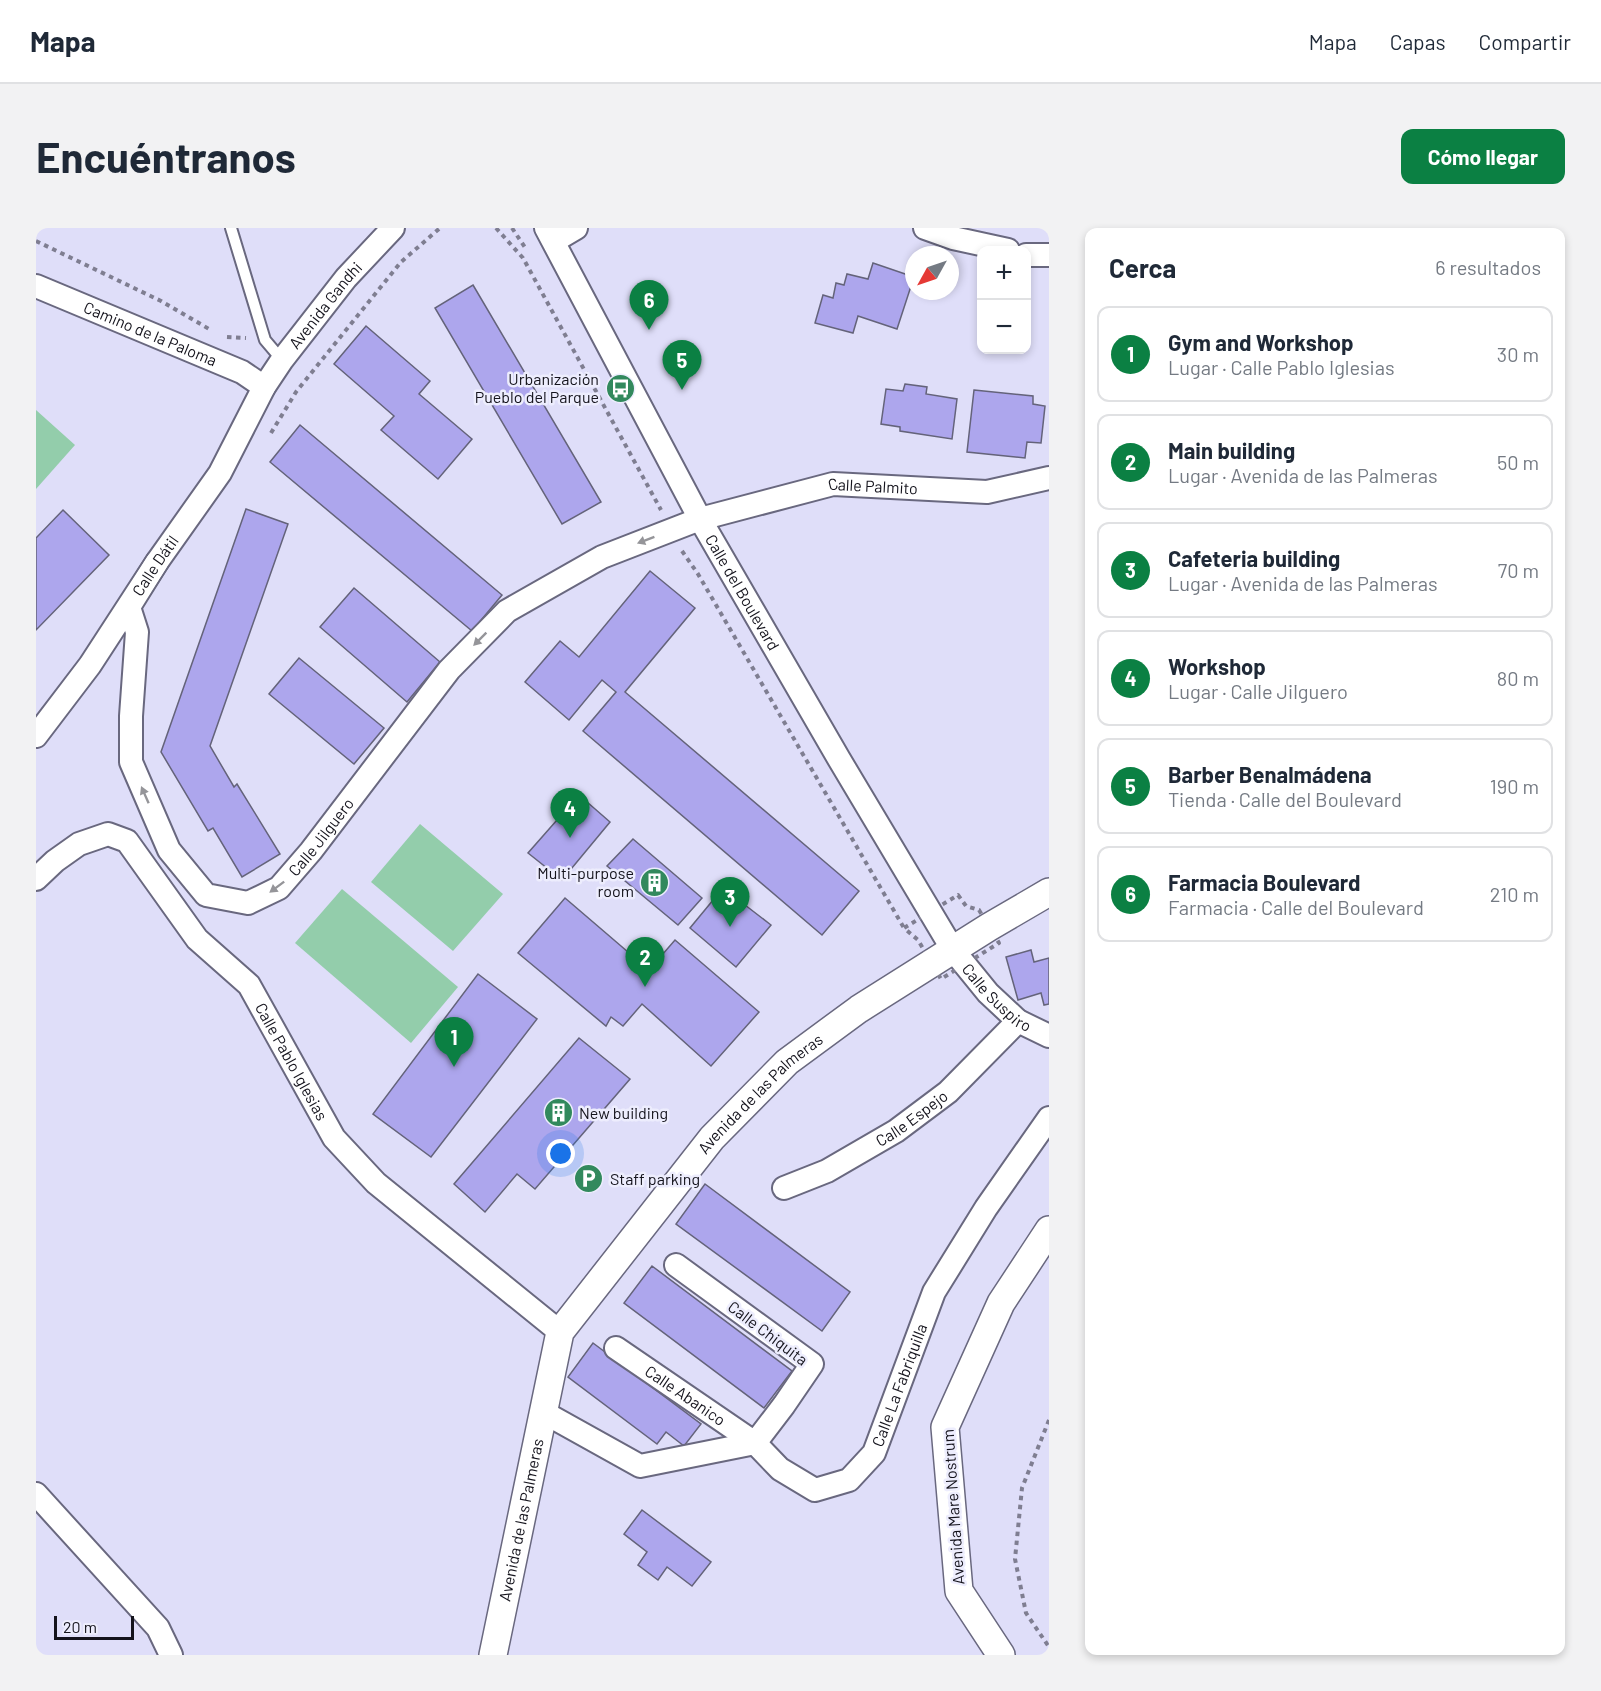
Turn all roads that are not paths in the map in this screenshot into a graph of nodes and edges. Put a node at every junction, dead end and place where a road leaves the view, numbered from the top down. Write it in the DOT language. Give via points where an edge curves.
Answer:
graph roads {
  1 [pos="231,228"];
  2 [pos="393,228"];
  3 [pos="576,228"];
  4 [pos="925,228"];
  5 [pos="550,234"];
  6 [pos="990,246"];
  7 [pos="1031,255"];
  8 [pos="1049,255"];
  9 [pos="36,286"];
  10 [pos="282,360"];
  11 [pos="264,387"];
  12 [pos="1049,478"];
  13 [pos="700,519"];
  14 [pos="157,562"];
  15 [pos="36,736"];
  16 [pos="36,879"];
  17 [pos="1049,892"];
  18 [pos="953,950"];
  19 [pos="1018,1021"];
  20 [pos="1049,1036"];
  21 [pos="1049,1118"];
  22 [pos="784,1188"];
  23 [pos="1049,1230"];
  24 [pos="676,1265"];
  25 [pos="560,1332"];
  26 [pos="616,1348"];
  27 [pos="543,1412"];
  28 [pos="755,1443"];
  29 [pos="36,1494"];
  30 [pos="171,1655"];
  31 [pos="493,1655"];
  32 [pos="1001,1655"];
  1 -- 10 [label="lane" via="265,340"];
  2 -- 10 [label="street, Avenida Gandhi" via="346,278"];
  3 -- 5 [label="street"];
  4 -- 6 [label="street"];
  5 -- 13 [label="street, Calle del Boulevard"];
  7 -- 8 [label="street"];
  9 -- 11 [label="street, Camino de la Paloma" via="242,372"];
  10 -- 11 [label="street, Avenida Gandhi"];
  11 -- 14 [label="street, Calle Dátil" via="220,473"];
  12 -- 13 [label="street, Calle Palmito" via="987,492 832,484"];
  13 -- 14 [label="street, Calle Jilguero, one-way" via="602,557 507,611 449,670 279,888 248,903 206,895 169,850 131,762 137,632 129,607"];
  13 -- 18 [label="street, Calle del Boulevard"];
  14 -- 15 [label="street, Calle Dátil" via="90,665"];
  16 -- 25 [label="street, Calle Pablo Iglesias" via="79,844 108,834 127,841 197,939 249,985 334,1138 376,1182"];
  17 -- 18 [label="street, Avenida de las Palmeras"];
  18 -- 19 [label="street, Calle Suspiro" via="988,993"];
  18 -- 25 [label="street, Avenida de las Palmeras" via="859,1009 788,1062 712,1138"];
  19 -- 20 [label="street, Calle Suspiro"];
  19 -- 22 [label="street, Calle Espejo" via="948,1092 896,1131 827,1171"];
  21 -- 28 [label="street, Calle La Fabriquilla" via="934,1292 874,1453 849,1480 815,1490 780,1469"];
  23 -- 32 [label="street, Avenida Mare Nostrum" via="1001,1303 945,1427 959,1591"];
  24 -- 28 [label="street, Calle Chiquita" via="812,1364"];
  25 -- 27 [label="street, Avenida de las Palmeras"];
  26 -- 28 [label="street, Calle Abanico"];
  27 -- 28 [label="street" via="640,1466"];
  27 -- 31 [label="street, Avenida de las Palmeras"];
  29 -- 30 [label="street" via="158,1628"];
}
